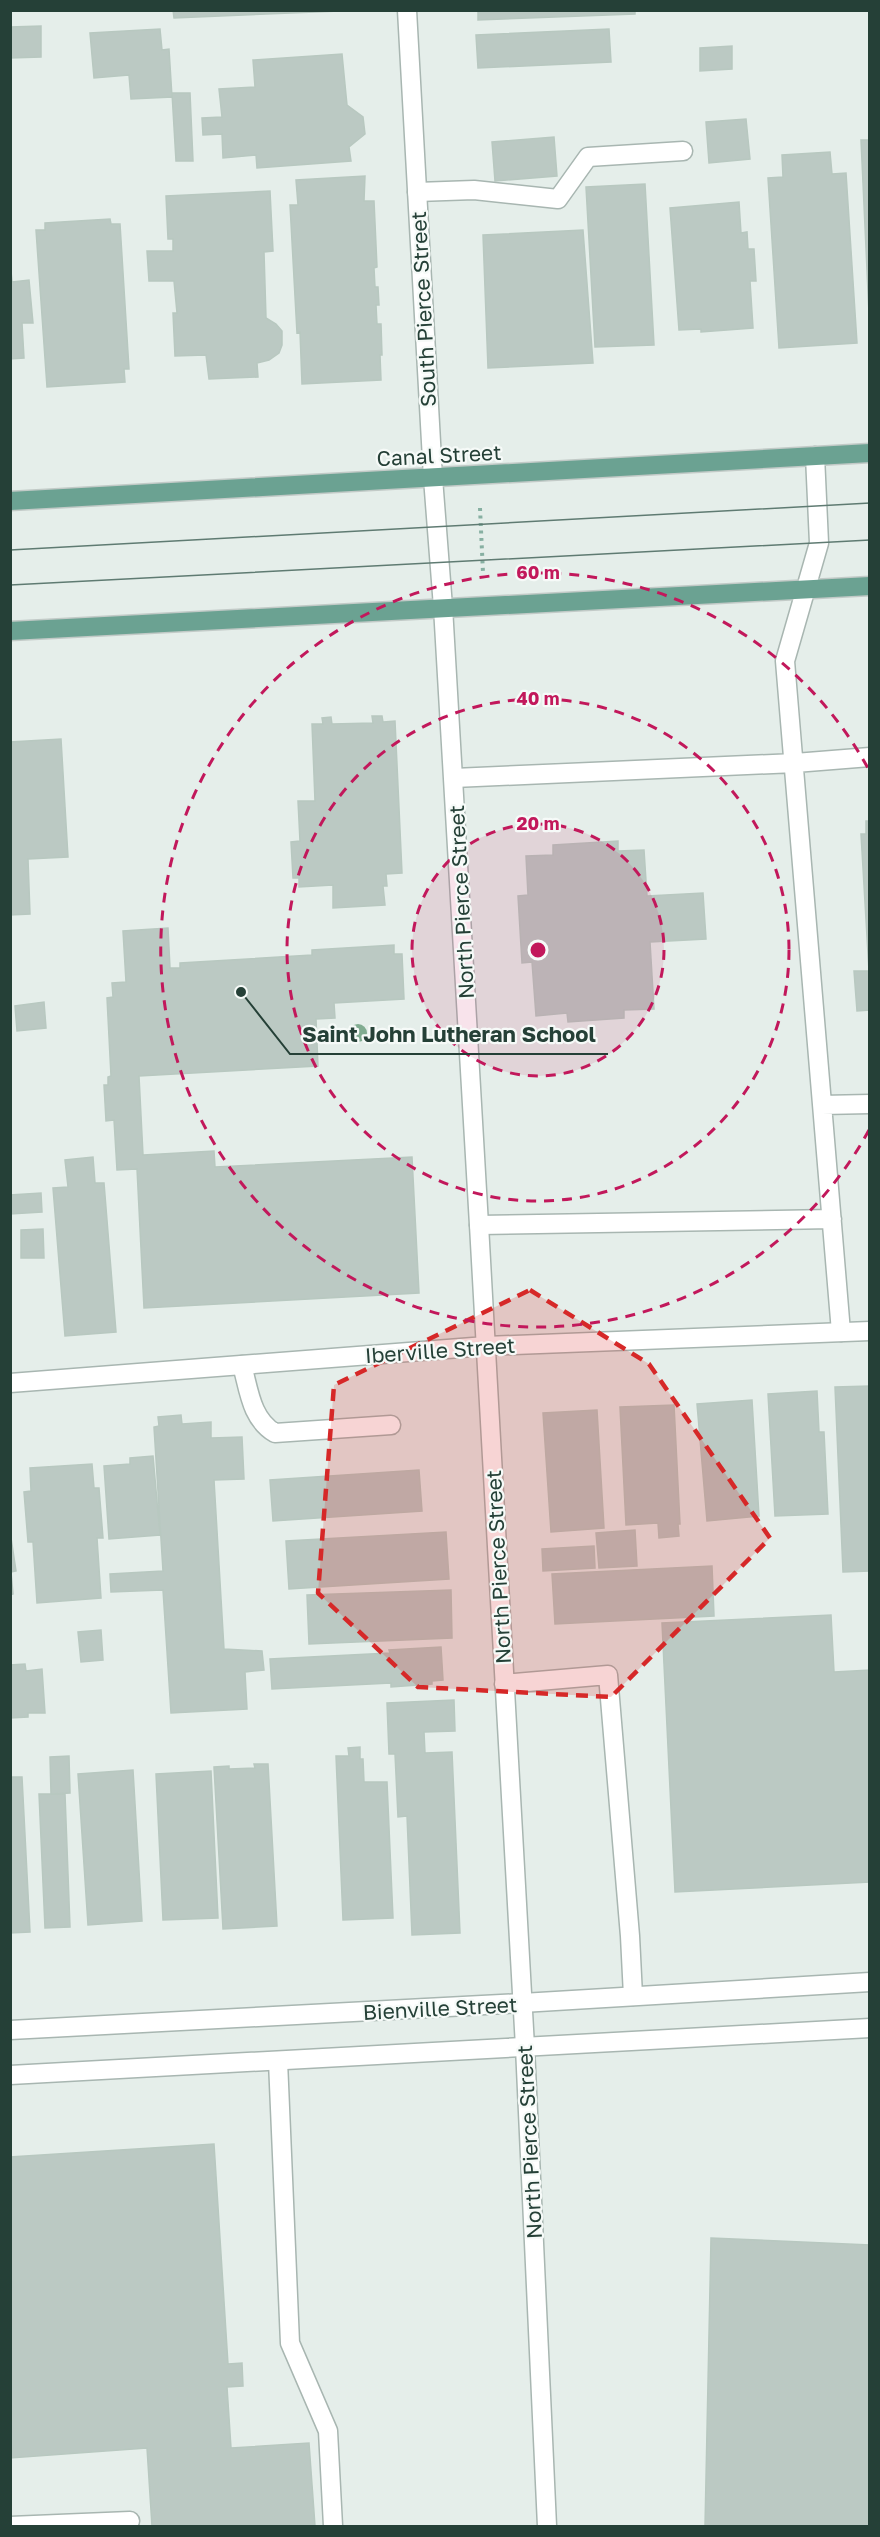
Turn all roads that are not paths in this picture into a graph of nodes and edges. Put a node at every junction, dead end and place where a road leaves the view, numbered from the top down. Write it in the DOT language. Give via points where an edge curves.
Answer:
graph roads {
  1 [pos="407,10"];
  2 [pos="683,152"];
  3 [pos="417,192"];
  4 [pos="870,453"];
  5 [pos="815,456"];
  6 [pos="433,478"];
  7 [pos="10,501"];
  8 [pos="870,586"];
  9 [pos="805,589"];
  10 [pos="443,607"];
  11 [pos="10,632"];
  12 [pos="870,757"];
  13 [pos="795,763"];
  14 [pos="454,778"];
  15 [pos="870,1104"];
  16 [pos="822,1106"];
  17 [pos="832,1219"];
  18 [pos="479,1225"];
  19 [pos="870,1331"];
  20 [pos="841,1332"];
  21 [pos="486,1346"];
  22 [pos="242,1365"];
  23 [pos="10,1383"];
  24 [pos="391,1425"];
  25 [pos="504,1684"];
  26 [pos="870,1982"];
  27 [pos="633,1996"];
  28 [pos="522,2004"];
  29 [pos="870,2028"];
  30 [pos="10,2030"];
  31 [pos="525,2047"];
  32 [pos="278,2061"];
  33 [pos="10,2075"];
  34 [pos="130,2521"];
  35 [pos="10,2526"];
  36 [pos="333,2526"];
  37 [pos="548,2526"];
  1 -- 3 [label="street, South Pierce Street"];
  2 -- 3 [label="street" via="588,157 558,199 474,190"];
  3 -- 6 [label="street, South Pierce Street"];
  4 -- 5 [label="main road, Canal Street"];
  5 -- 6 [label="main road, Canal Street"];
  5 -- 9 [label="street" via="819,543"];
  6 -- 7 [label="main road, Canal Street"];
  6 -- 10 [label="street, South Pierce Street"];
  8 -- 9 [label="main road"];
  9 -- 10 [label="main road"];
  9 -- 13 [label="street" via="785,661"];
  10 -- 11 [label="main road"];
  10 -- 14 [label="street, North Pierce Street"];
  12 -- 13 [label="street"];
  13 -- 14 [label="street"];
  13 -- 16 [label="street"];
  14 -- 18 [label="street, North Pierce Street"];
  15 -- 16 [label="street"];
  16 -- 17 [label="street"];
  17 -- 18 [label="street"];
  17 -- 20 [label="street"];
  18 -- 21 [label="street, North Pierce Street"];
  19 -- 20 [label="street, Iberville Street"];
  20 -- 21 [label="street, Iberville Street"];
  21 -- 22 [label="street, Iberville Street"];
  21 -- 25 [label="street, North Pierce Street"];
  22 -- 23 [label="street, Iberville Street"];
  22 -- 24 [label="street" via="256,1414 274,1433"];
  25 -- 27 [label="street" via="608,1675"];
  25 -- 28 [label="street, North Pierce Street"];
  26 -- 27 [label="street, Bienville Street"];
  27 -- 28 [label="street, Bienville Street"];
  28 -- 30 [label="street, Bienville Street"];
  28 -- 31 [label="street, North Pierce Street"];
  29 -- 31 [label="street, Bienville Street"];
  31 -- 32 [label="street, Bienville Street"];
  31 -- 37 [label="street, North Pierce Street"];
  32 -- 33 [label="street, Bienville Street"];
  32 -- 36 [label="street" via="290,2343 328,2431"];
  34 -- 35 [label="street"];
}
